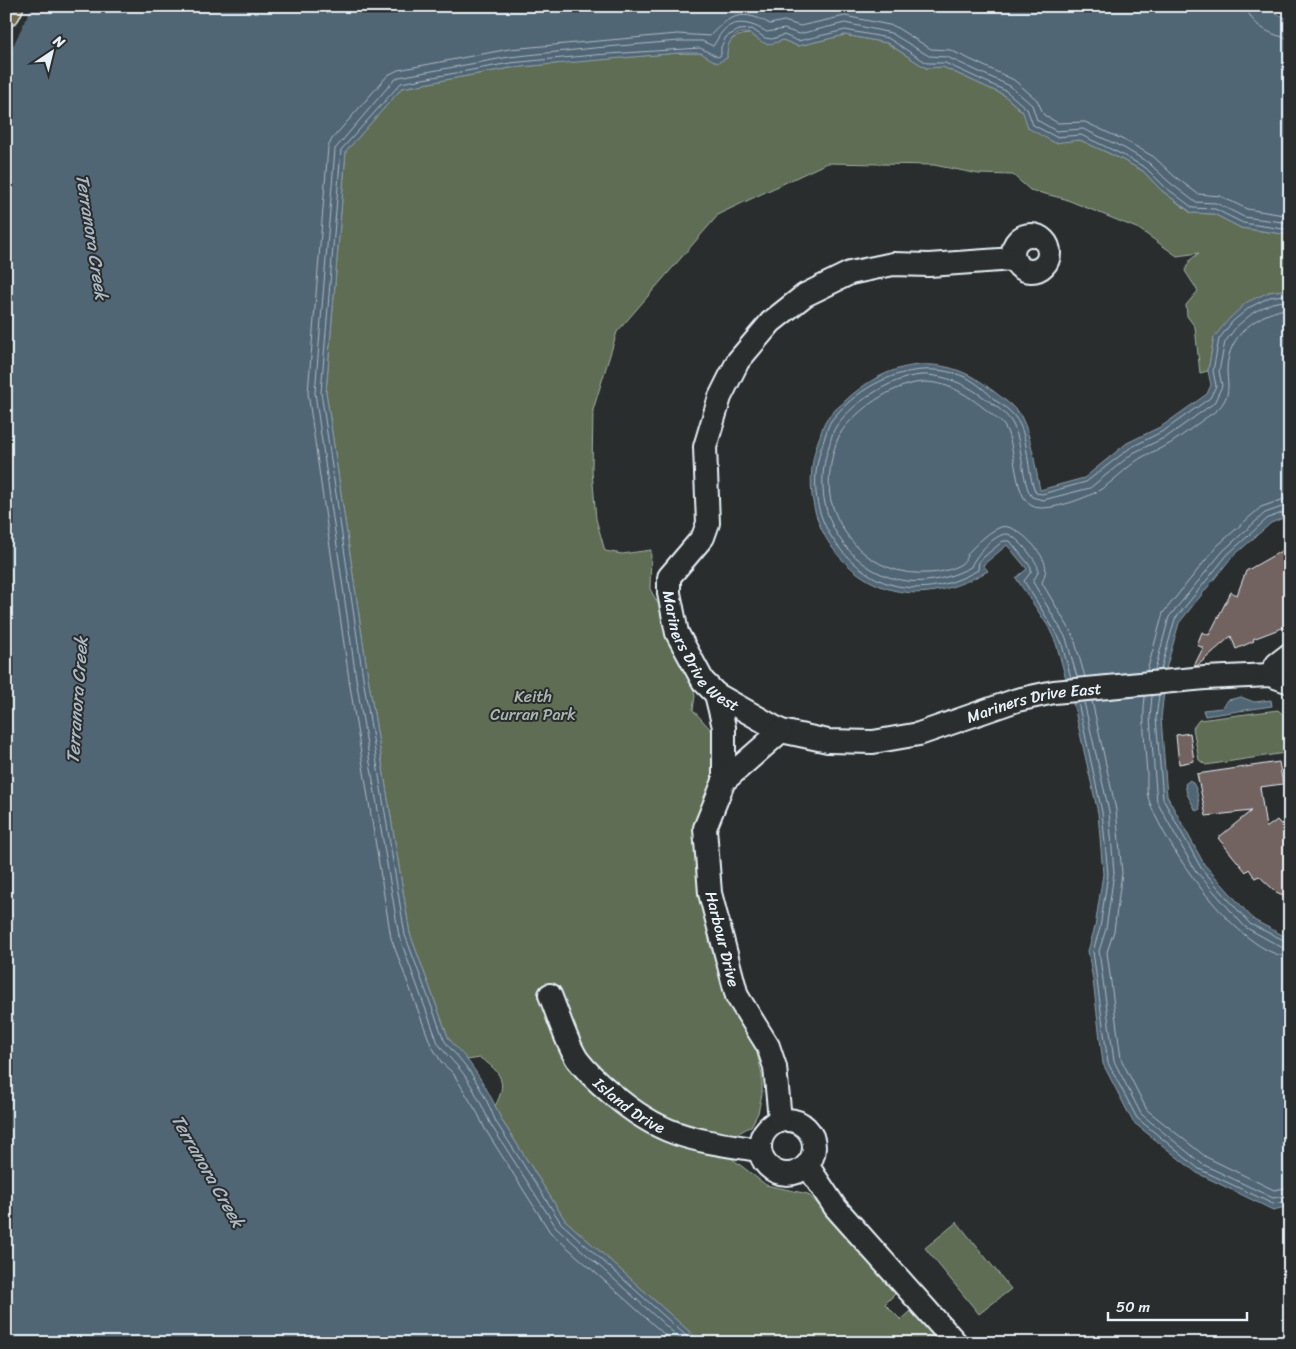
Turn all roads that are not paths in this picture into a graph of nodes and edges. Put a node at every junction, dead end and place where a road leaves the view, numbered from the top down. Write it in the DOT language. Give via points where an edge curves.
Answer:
graph roads {
  1 [pos="9,6"];
  2 [pos="6,12"];
  3 [pos="1014,259"];
  4 [pos="1290,654"];
  5 [pos="1280,678"];
  6 [pos="716,694"];
  7 [pos="781,731"];
  8 [pos="724,781"];
  9 [pos="550,995"];
  10 [pos="780,1120"];
  11 [pos="759,1150"];
  12 [pos="807,1165"];
  13 [pos="956,1343"];
  1 -- 2 [label="main road"];
  3 -- 6 [label="street, Mariners Drive West" via="893,264 850,273 805,295 771,322 738,361 720,397 705,447 708,522 703,537 669,577 677,633 703,681"];
  4 -- 5 [label="street" via="1277,664"];
  5 -- 7 [label="street, Mariners Drive East" via="1205,678 1054,692 1017,700 902,738 873,742 828,741"];
  6 -- 7 [label="street, Mariners Drive West"];
  6 -- 8 [label="street, Harbour Drive" via="724,727"];
  7 -- 8 [label="street, Harbour Drive"];
  8 -- 10 [label="street, Harbour Drive" via="705,828 710,893 737,996 768,1046 775,1067"];
  9 -- 11 [label="street, Island Drive" via="577,1058 632,1111 662,1129 693,1139"];
  10 -- 11 [label="street" via="767,1128"];
  10 -- 12 [label="street" via="802,1124 812,1136 814,1151"];
  11 -- 12 [label="street" via="767,1166 783,1174 792,1174"];
  12 -- 13 [label="street" via="836,1207"];
}
